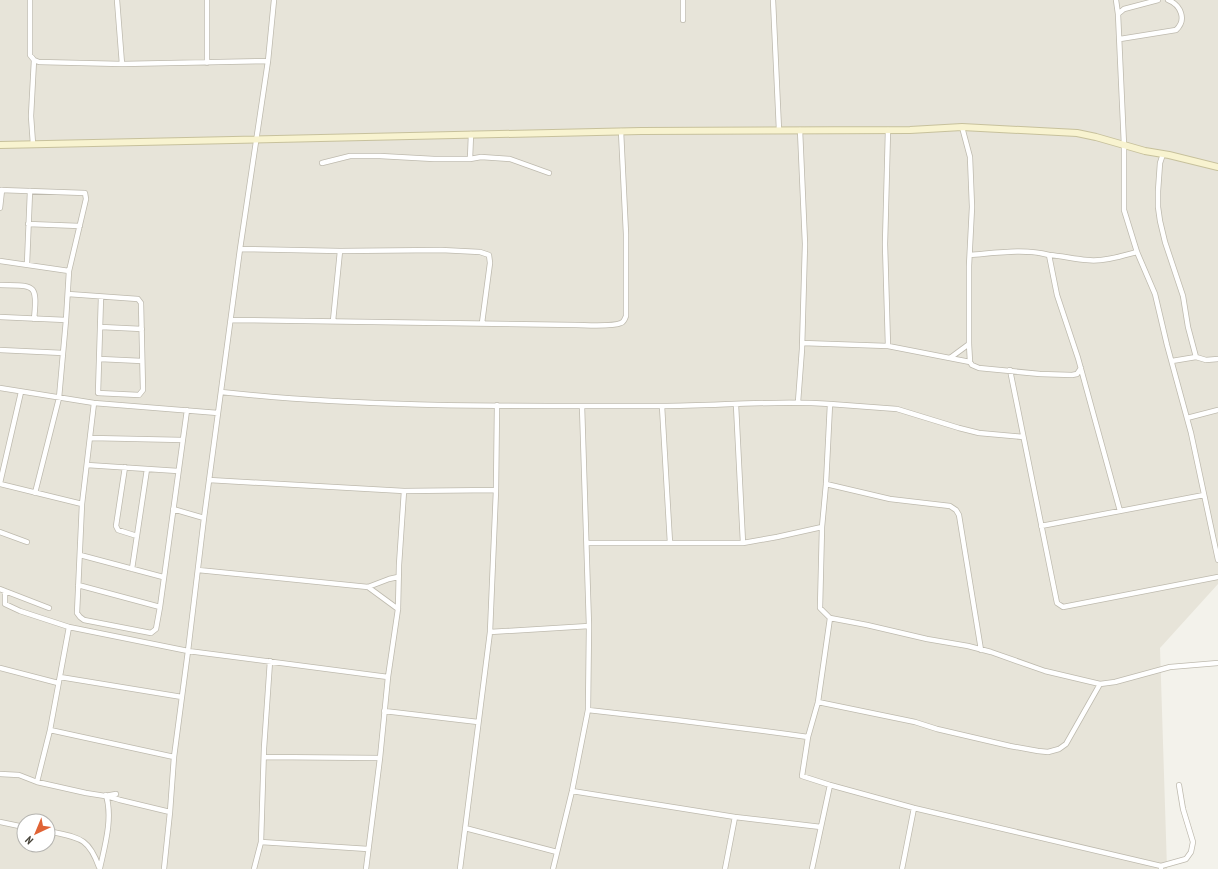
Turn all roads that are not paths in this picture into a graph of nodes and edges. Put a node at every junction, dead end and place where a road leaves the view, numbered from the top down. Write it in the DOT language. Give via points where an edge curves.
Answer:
graph roads {
  1 [pos="30,0"];
  2 [pos="117,0"];
  3 [pos="207,0"];
  4 [pos="274,0"];
  5 [pos="682,0"];
  6 [pos="773,0"];
  7 [pos="1116,0"];
  8 [pos="1158,0"];
  9 [pos="1168,0"];
  10 [pos="1118,14"];
  11 [pos="683,20"];
  12 [pos="1120,39"];
  13 [pos="34,60"];
  14 [pos="268,61"];
  15 [pos="122,64"];
  16 [pos="207,64"];
  17 [pos="962,127"];
  18 [pos="779,130"];
  19 [pos="800,130"];
  20 [pos="888,130"];
  21 [pos="621,132"];
  22 [pos="471,134"];
  23 [pos="256,139"];
  24 [pos="32,144"];
  25 [pos="0,145"];
  26 [pos="1124,145"];
  27 [pos="1163,154"];
  28 [pos="470,159"];
  29 [pos="322,163"];
  30 [pos="1218,167"];
  31 [pos="549,173"];
  32 [pos="1,190"];
  33 [pos="30,191"];
  34 [pos="0,208"];
  35 [pos="28,224"];
  36 [pos="80,226"];
  37 [pos="240,249"];
  38 [pos="340,251"];
  39 [pos="1137,252"];
  40 [pos="970,255"];
  41 [pos="1049,255"];
  42 [pos="0,261"];
  43 [pos="27,264"];
  44 [pos="69,271"];
  45 [pos="0,285"];
  46 [pos="68,294"];
  47 [pos="101,297"];
  48 [pos="0,317"];
  49 [pos="34,319"];
  50 [pos="66,320"];
  51 [pos="231,320"];
  52 [pos="333,321"];
  53 [pos="482,323"];
  54 [pos="101,327"];
  55 [pos="142,328"];
  56 [pos="802,343"];
  57 [pos="969,344"];
  58 [pos="888,346"];
  59 [pos="0,350"];
  60 [pos="63,353"];
  61 [pos="1196,357"];
  62 [pos="950,358"];
  63 [pos="100,359"];
  64 [pos="1218,359"];
  65 [pos="142,361"];
  66 [pos="1172,361"];
  67 [pos="970,362"];
  68 [pos="1081,368"];
  69 [pos="1010,370"];
  70 [pos="0,388"];
  71 [pos="22,392"];
  72 [pos="221,392"];
  73 [pos="59,398"];
  74 [pos="798,402"];
  75 [pos="94,404"];
  76 [pos="830,404"];
  77 [pos="497,405"];
  78 [pos="736,405"];
  79 [pos="582,406"];
  80 [pos="662,406"];
  81 [pos="187,410"];
  82 [pos="1218,410"];
  83 [pos="218,413"];
  84 [pos="1187,418"];
  85 [pos="1023,437"];
  86 [pos="91,438"];
  87 [pos="183,440"];
  88 [pos="87,465"];
  89 [pos="125,467"];
  90 [pos="147,469"];
  91 [pos="178,471"];
  92 [pos="209,480"];
  93 [pos="0,483"];
  94 [pos="826,484"];
  95 [pos="496,490"];
  96 [pos="404,491"];
  97 [pos="35,493"];
  98 [pos="1204,495"];
  99 [pos="82,504"];
  100 [pos="173,510"];
  101 [pos="1120,510"];
  102 [pos="204,518"];
  103 [pos="822,526"];
  104 [pos="1041,526"];
  105 [pos="0,532"];
  106 [pos="137,536"];
  107 [pos="27,542"];
  108 [pos="587,543"];
  109 [pos="670,543"];
  110 [pos="743,543"];
  111 [pos="80,556"];
  112 [pos="1218,560"];
  113 [pos="132,569"];
  114 [pos="198,570"];
  115 [pos="163,577"];
  116 [pos="398,577"];
  117 [pos="1218,577"];
  118 [pos="78,586"];
  119 [pos="368,587"];
  120 [pos="2,590"];
  121 [pos="160,607"];
  122 [pos="49,608"];
  123 [pos="398,609"];
  124 [pos="830,618"];
  125 [pos="589,626"];
  126 [pos="69,627"];
  127 [pos="490,632"];
  128 [pos="981,650"];
  129 [pos="188,651"];
  130 [pos="270,661"];
  131 [pos="1218,662"];
  132 [pos="0,668"];
  133 [pos="60,677"];
  134 [pos="388,677"];
  135 [pos="58,683"];
  136 [pos="1100,684"];
  137 [pos="182,697"];
  138 [pos="818,702"];
  139 [pos="588,710"];
  140 [pos="384,711"];
  141 [pos="478,722"];
  142 [pos="50,730"];
  143 [pos="808,737"];
  144 [pos="174,757"];
  145 [pos="264,757"];
  146 [pos="380,758"];
  147 [pos="0,774"];
  148 [pos="37,782"];
  149 [pos="830,785"];
  150 [pos="1179,785"];
  151 [pos="572,791"];
  152 [pos="116,794"];
  153 [pos="106,796"];
  154 [pos="914,808"];
  155 [pos="170,812"];
  156 [pos="735,817"];
  157 [pos="0,822"];
  158 [pos="16,825"];
  159 [pos="821,827"];
  160 [pos="465,828"];
  161 [pos="56,833"];
  162 [pos="261,842"];
  163 [pos="368,849"];
  164 [pos="557,852"];
  165 [pos="100,868"];
  166 [pos="1161,868"];
  167 [pos="164,869"];
  168 [pos="254,869"];
  169 [pos="366,869"];
  170 [pos="460,869"];
  171 [pos="553,869"];
  172 [pos="725,869"];
  173 [pos="812,869"];
  174 [pos="902,869"];
  1 -- 13 [label="street" via="30,54"];
  2 -- 15 [label="street"];
  3 -- 16 [label="street"];
  4 -- 14 [label="street"];
  5 -- 11 [label="street"];
  6 -- 18 [label="street"];
  7 -- 10 [label="street"];
  8 -- 10 [label="street" via="1124,8"];
  9 -- 12 [label="street" via="1179,7 1181,13 1181,21 1176,30"];
  10 -- 12 [label="street"];
  12 -- 26 [label="street"];
  13 -- 15 [label="street"];
  13 -- 24 [label="street"];
  14 -- 16 [label="street"];
  14 -- 23 [label="street"];
  15 -- 16 [label="street"];
  17 -- 20 [label="street"];
  17 -- 26 [label="street" via="1077,133"];
  17 -- 40 [label="street" via="970,157"];
  18 -- 19 [label="street"];
  18 -- 21 [label="street"];
  19 -- 20 [label="street"];
  19 -- 56 [label="street" via="805,244"];
  20 -- 58 [label="street" via="885,244"];
  21 -- 22 [label="street"];
  21 -- 53 [label="street" via="626,234 625,320 613,325"];
  22 -- 23 [label="street"];
  22 -- 28 [label="street"];
  23 -- 24 [label="street"];
  23 -- 37 [label="street"];
  24 -- 25 [label="street"];
  26 -- 27 [label="street"];
  26 -- 39 [label="street" via="1124,210"];
  27 -- 30 [label="street"];
  27 -- 61 [label="street" via="1159,178 1160,221 1183,296"];
  28 -- 29 [label="street" via="350,156"];
  28 -- 31 [label="street" via="510,159"];
  32 -- 33 [label="street"];
  32 -- 34 [label="street"];
  33 -- 35 [label="street"];
  33 -- 36 [label="street" via="85,193 86,200"];
  35 -- 36 [label="street"];
  35 -- 43 [label="street"];
  36 -- 44 [label="street"];
  37 -- 38 [label="street"];
  37 -- 51 [label="street"];
  38 -- 52 [label="street"];
  38 -- 53 [label="street" via="441,250 480,252 488,255 490,263"];
  39 -- 41 [label="street" via="1100,260"];
  39 -- 66 [label="street" via="1155,294"];
  40 -- 41 [label="street" via="1019,252"];
  40 -- 57 [label="street"];
  41 -- 68 [label="street" via="1057,295"];
  42 -- 43 [label="street"];
  43 -- 44 [label="street"];
  44 -- 46 [label="street"];
  45 -- 49 [label="street" via="26,285 34,290"];
  46 -- 47 [label="street"];
  46 -- 50 [label="street"];
  47 -- 54 [label="street"];
  47 -- 55 [label="street" via="138,299 141,303"];
  48 -- 49 [label="street"];
  49 -- 50 [label="street"];
  50 -- 60 [label="street"];
  51 -- 52 [label="street"];
  51 -- 72 [label="street"];
  52 -- 53 [label="street"];
  54 -- 55 [label="street"];
  54 -- 63 [label="street"];
  55 -- 65 [label="street"];
  56 -- 58 [label="street"];
  56 -- 74 [label="street"];
  57 -- 62 [label="street"];
  57 -- 67 [label="street"];
  58 -- 62 [label="street"];
  59 -- 60 [label="street"];
  60 -- 73 [label="street"];
  61 -- 64 [label="street" via="1206,360"];
  61 -- 66 [label="street"];
  62 -- 67 [label="street"];
  63 -- 65 [label="street"];
  63 -- 65 [label="street" via="98,393 139,395 143,390"];
  66 -- 84 [label="street"];
  67 -- 69 [label="street" via="979,368"];
  68 -- 69 [label="street" via="1077,374 1072,375"];
  68 -- 101 [label="street"];
  69 -- 85 [label="street"];
  70 -- 71 [label="street"];
  71 -- 73 [label="street"];
  71 -- 93 [label="street"];
  72 -- 77 [label="street" via="360,403"];
  72 -- 83 [label="street"];
  73 -- 75 [label="street"];
  73 -- 97 [label="street"];
  74 -- 76 [label="street"];
  74 -- 78 [label="street"];
  75 -- 81 [label="street"];
  75 -- 86 [label="street"];
  76 -- 85 [label="street" via="897,409 979,433"];
  76 -- 94 [label="street"];
  77 -- 79 [label="street"];
  77 -- 95 [label="street"];
  78 -- 80 [label="street"];
  78 -- 110 [label="street"];
  79 -- 80 [label="street"];
  79 -- 108 [label="street"];
  80 -- 109 [label="street"];
  81 -- 83 [label="street"];
  81 -- 87 [label="street"];
  82 -- 84 [label="street"];
  83 -- 92 [label="street"];
  84 -- 98 [label="street"];
  85 -- 104 [label="street"];
  86 -- 87 [label="street"];
  86 -- 88 [label="street"];
  87 -- 91 [label="street"];
  88 -- 89 [label="street"];
  88 -- 99 [label="street"];
  89 -- 90 [label="street"];
  89 -- 106 [label="street" via="116,526 118,530"];
  90 -- 91 [label="street"];
  90 -- 106 [label="street"];
  91 -- 100 [label="street"];
  92 -- 96 [label="street"];
  92 -- 102 [label="street"];
  93 -- 97 [label="street"];
  94 -- 103 [label="street"];
  94 -- 128 [label="street" via="890,499 950,506 956,510"];
  95 -- 96 [label="street"];
  95 -- 127 [label="street"];
  96 -- 116 [label="street"];
  97 -- 99 [label="street"];
  98 -- 101 [label="street"];
  98 -- 112 [label="street"];
  99 -- 111 [label="street"];
  100 -- 102 [label="street"];
  100 -- 115 [label="street"];
  101 -- 104 [label="street"];
  102 -- 114 [label="street"];
  103 -- 110 [label="street"];
  103 -- 124 [label="street" via="820,608"];
  104 -- 117 [label="street" via="1057,603 1062,608"];
  105 -- 107 [label="street"];
  106 -- 113 [label="street"];
  108 -- 109 [label="street"];
  108 -- 125 [label="street"];
  109 -- 110 [label="street"];
  111 -- 113 [label="street"];
  111 -- 118 [label="street"];
  113 -- 115 [label="street"];
  114 -- 119 [label="street"];
  114 -- 129 [label="street"];
  115 -- 121 [label="street"];
  116 -- 119 [label="street"];
  116 -- 123 [label="street"];
  118 -- 121 [label="street"];
  118 -- 121 [label="street" via="77,613 84,620 151,633 156,629"];
  119 -- 123 [label="street"];
  120 -- 122 [label="street"];
  120 -- 126 [label="street" via="7,606"];
  123 -- 134 [label="street"];
  124 -- 128 [label="street"];
  124 -- 138 [label="street"];
  125 -- 127 [label="street"];
  125 -- 139 [label="street"];
  126 -- 129 [label="street"];
  126 -- 133 [label="street"];
  127 -- 141 [label="street"];
  128 -- 136 [label="street" via="1046,671"];
  129 -- 130 [label="street"];
  129 -- 137 [label="street"];
  130 -- 134 [label="street"];
  130 -- 145 [label="street"];
  131 -- 136 [label="street" via="1170,667"];
  132 -- 135 [label="street"];
  133 -- 135 [label="street"];
  133 -- 137 [label="street"];
  134 -- 140 [label="street"];
  135 -- 142 [label="street"];
  136 -- 138 [label="street" via="1066,744 1058,750 1048,752 1010,746 915,722"];
  137 -- 144 [label="street"];
  138 -- 143 [label="street"];
  139 -- 143 [label="street" via="671,718"];
  139 -- 151 [label="street"];
  140 -- 141 [label="street"];
  140 -- 146 [label="street"];
  141 -- 160 [label="street"];
  142 -- 144 [label="street"];
  142 -- 148 [label="street"];
  143 -- 149 [label="street" via="802,776"];
  144 -- 155 [label="street"];
  145 -- 146 [label="street"];
  145 -- 162 [label="street"];
  146 -- 163 [label="street"];
  147 -- 148 [label="street" via="18,775"];
  148 -- 153 [label="street"];
  149 -- 154 [label="street"];
  149 -- 159 [label="street"];
  150 -- 166 [label="street" via="1193,842 1191,852 1186,859"];
  151 -- 156 [label="street"];
  151 -- 164 [label="street"];
  152 -- 153 [label="street"];
  153 -- 155 [label="street"];
  153 -- 165 [label="street" via="109,804"];
  154 -- 166 [label="street"];
  154 -- 174 [label="street"];
  155 -- 167 [label="street"];
  156 -- 159 [label="street"];
  156 -- 172 [label="street"];
  157 -- 158 [label="street"];
  159 -- 173 [label="street"];
  160 -- 164 [label="street"];
  160 -- 170 [label="street"];
  161 -- 165 [label="street" via="80,839 89,846"];
  162 -- 163 [label="street"];
  162 -- 168 [label="street"];
  163 -- 169 [label="street"];
  164 -- 171 [label="street"];
}
